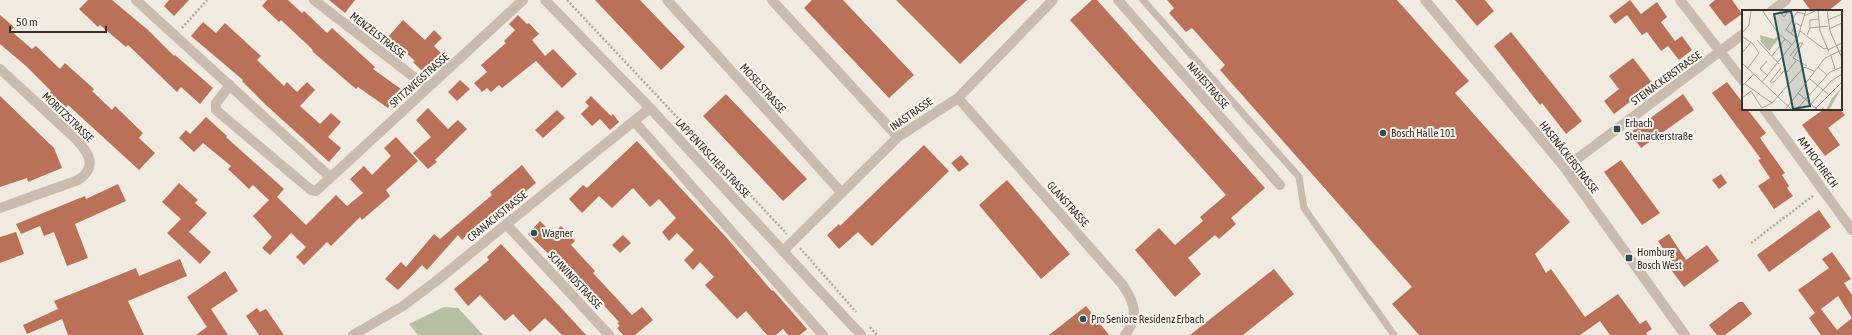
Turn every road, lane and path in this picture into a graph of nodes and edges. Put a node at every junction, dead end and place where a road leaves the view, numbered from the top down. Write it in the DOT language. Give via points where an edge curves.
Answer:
graph roads {
  1 [pos="136,0"];
  2 [pos="207,0"];
  3 [pos="314,0"];
  4 [pos="523,0"];
  5 [pos="545,0"];
  6 [pos="567,0"];
  7 [pos="667,0"];
  8 [pos="772,0"];
  9 [pos="1053,0"];
  10 [pos="1118,0"];
  11 [pos="1143,0"];
  12 [pos="1425,0"];
  13 [pos="1680,0"];
  14 [pos="1786,0"];
  15 [pos="1773,10"];
  16 [pos="1742,35"];
  17 [pos="174,36"];
  18 [pos="1721,52"];
  19 [pos="0,69"];
  20 [pos="1742,80"];
  21 [pos="230,85"];
  22 [pos="428,88"];
  23 [pos="958,98"];
  24 [pos="650,108"];
  25 [pos="1765,110"];
  26 [pos="634,121"];
  27 [pos="898,137"];
  28 [pos="1565,168"];
  29 [pos="330,177"];
  30 [pos="1280,185"];
  31 [pos="1822,189"];
  32 [pos="842,192"];
  33 [pos="0,208"];
  34 [pos="506,224"];
  35 [pos="1852,230"];
  36 [pos="793,240"];
  37 [pos="1751,243"];
  38 [pos="784,250"];
  39 [pos="862,317"];
  40 [pos="867,323"];
  41 [pos="354,335"];
  42 [pos="609,335"];
  43 [pos="823,335"];
  44 [pos="861,335"];
  45 [pos="877,335"];
  46 [pos="1126,335"];
  47 [pos="1394,335"];
  48 [pos="1685,335"];
  1 -- 17 [label="street"];
  2 -- 17 [label="path"];
  3 -- 22 [label="street, MENZELSTRASSE"];
  4 -- 22 [label="street, SPITZWEGSTRASSE"];
  5 -- 24 [label="street, LAPPENTASCHER STRASSE"];
  6 -- 36 [label="path"];
  7 -- 32 [label="street, MOSELSTRASSE"];
  8 -- 27 [label="street"];
  9 -- 23 [label="street, INASTRASSE"];
  10 -- 30 [label="street, NAHESTRASSE"];
  11 -- 47 [label="lane" via="1299,177 1304,208"];
  12 -- 28 [label="street, HASENÄCKERSTRASSE"];
  13 -- 18 [label="street"];
  14 -- 15 [label="street"];
  16 -- 18 [label="street, STEINACKERSTRASSE"];
  17 -- 21 [label="street"];
  18 -- 20 [label="street"];
  18 -- 28 [label="street, STEINACKERSTRASSE"];
  19 -- 33 [label="street, MORITZSTRASSE" via="76,138 87,152 90,161 86,175 78,180"];
  21 -- 29 [label="street"];
  21 -- 29 [label="street, SPITZWEGSTRASSE" via="216,103 216,110 311,190 316,191"];
  22 -- 29 [label="street, SPITZWEGSTRASSE"];
  23 -- 27 [label="street, INASTRASSE"];
  23 -- 46 [label="street, GLANSTRASSE" via="1132,298 1134,314"];
  24 -- 26 [label="street, CRANACHSTRASSE"];
  24 -- 38 [label="street, LAPPENTASCHER STRASSE"];
  25 -- 31 [label="street, AM HOCHRECH"];
  26 -- 34 [label="street, CRANACHSTRASSE"];
  26 -- 43 [label="street"];
  27 -- 32 [label="street, INASTRASSE"];
  28 -- 48 [label="street, HASENÄCKERSTRASSE"];
  31 -- 35 [label="street, AM HOCHRECH"];
  31 -- 37 [label="path"];
  32 -- 36 [label="street, INASTRASSE"];
  34 -- 41 [label="street, CRANACHSTRASSE" via="436,282 403,306"];
  34 -- 42 [label="street, SCHWINDSTRASSE"];
  36 -- 38 [label="street, INASTRASSE"];
  36 -- 39 [label="path"];
  38 -- 44 [label="street, LAPPENTASCHER STRASSE"];
  40 -- 45 [label="path"];
}
